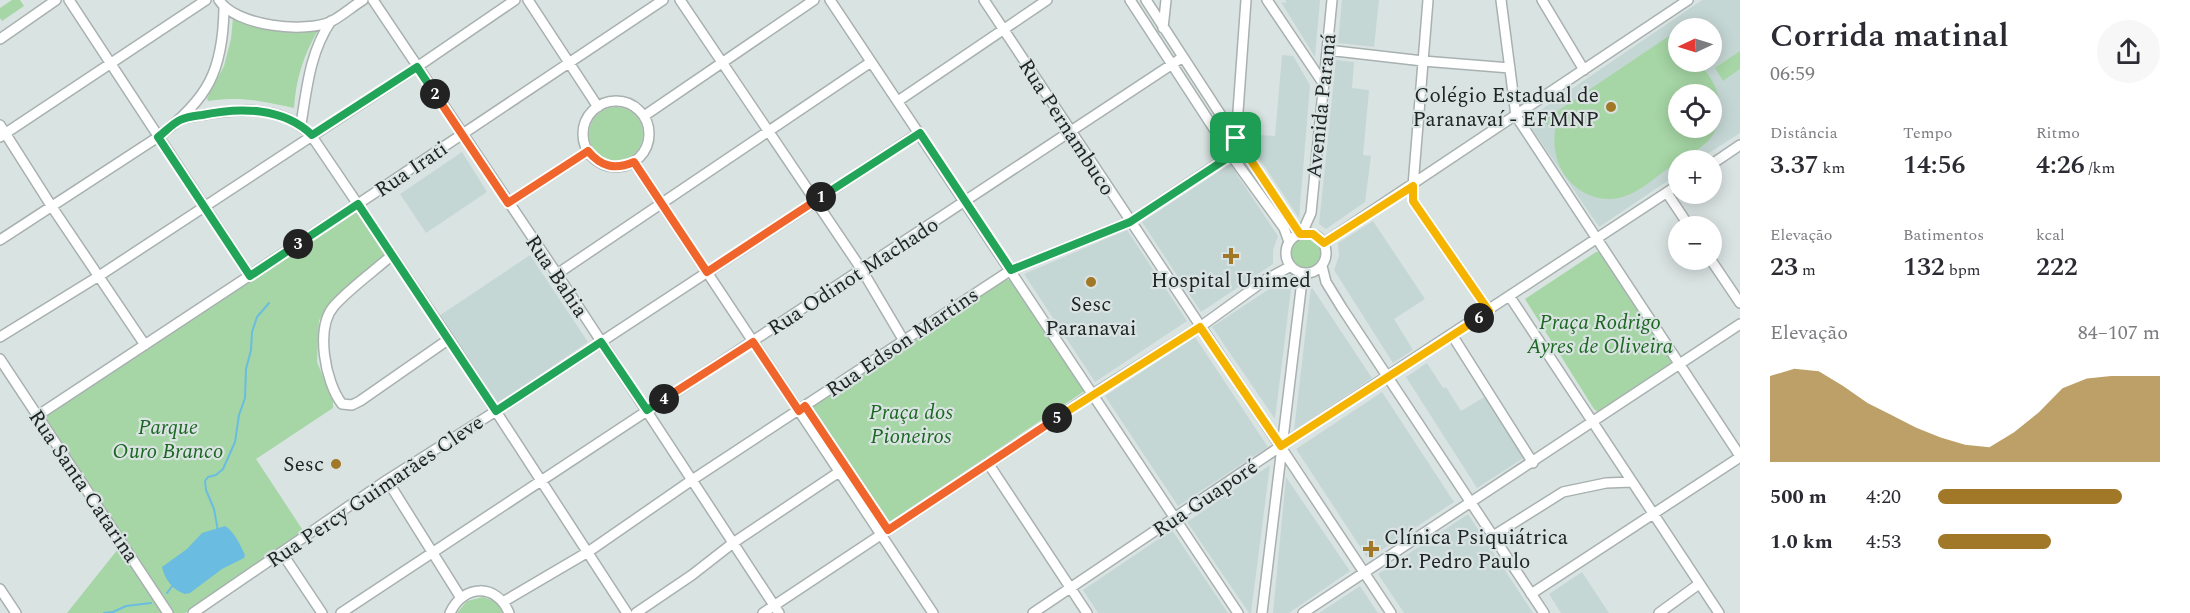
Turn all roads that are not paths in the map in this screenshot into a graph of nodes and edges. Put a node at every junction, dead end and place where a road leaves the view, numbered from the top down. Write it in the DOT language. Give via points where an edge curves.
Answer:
graph roads {
  1 [pos="56,0"];
  2 [pos="69,0"];
  3 [pos="206,0"];
  4 [pos="363,0"];
  5 [pos="373,0"];
  6 [pos="515,0"];
  7 [pos="528,0"];
  8 [pos="663,0"];
  9 [pos="680,0"];
  10 [pos="814,0"];
  11 [pos="830,0"];
  12 [pos="984,0"];
  13 [pos="1047,0"];
  14 [pos="1130,0"];
  15 [pos="1146,0"];
  16 [pos="1166,0"];
  17 [pos="1246,0"];
  18 [pos="1267,0"];
  19 [pos="1332,0"];
  20 [pos="1428,0"];
  21 [pos="1501,0"];
  22 [pos="1542,0"];
  23 [pos="1688,0"];
  24 [pos="221,4"];
  25 [pos="1673,4"];
  26 [pos="332,21"];
  27 [pos="1164,27"];
  28 [pos="1003,29"];
  29 [pos="1154,35"];
  30 [pos="0,39"];
  31 [pos="1327,50"];
  32 [pos="1183,57"];
  33 [pos="1423,61"];
  34 [pos="871,62"];
  35 [pos="570,63"];
  36 [pos="722,63"];
  37 [pos="111,64"];
  38 [pos="1173,64"];
  39 [pos="417,67"];
  40 [pos="1510,68"];
  41 [pos="1584,70"];
  42 [pos="1323,83"];
  43 [pos="898,100"];
  44 [pos="598,107"];
  45 [pos="644,116"];
  46 [pos="1516,116"];
  47 [pos="181,119"];
  48 [pos="300,124"];
  49 [pos="768,131"];
  50 [pos="2,132"];
  51 [pos="1071,132"];
  52 [pos="920,133"];
  53 [pos="312,135"];
  54 [pos="462,135"];
  55 [pos="158,137"];
  56 [pos="1236,138"];
  57 [pos="1740,145"];
  58 [pos="588,151"];
  59 [pos="1232,155"];
  60 [pos="1722,157"];
  61 [pos="634,162"];
  62 [pos="1413,186"];
  63 [pos="1667,193"];
  64 [pos="816,201"];
  65 [pos="661,202"];
  66 [pos="966,202"];
  67 [pos="508,203"];
  68 [pos="358,204"];
  69 [pos="204,205"];
  70 [pos="52,207"];
  71 [pos="1311,213"];
  72 [pos="1682,216"];
  73 [pos="1130,222"];
  74 [pos="1301,234"];
  75 [pos="0,240"];
  76 [pos="1321,240"];
  77 [pos="1596,240"];
  78 [pos="1289,242"];
  79 [pos="391,256"];
  80 [pos="1290,266"];
  81 [pos="1322,266"];
  82 [pos="862,270"];
  83 [pos="1011,270"];
  84 [pos="1718,270"];
  85 [pos="707,272"];
  86 [pos="1299,272"];
  87 [pos="557,274"];
  88 [pos="99,276"];
  89 [pos="250,276"];
  90 [pos="1510,297"];
  91 [pos="1740,303"];
  92 [pos="1489,311"];
  93 [pos="1740,324"];
  94 [pos="1200,327"];
  95 [pos="1452,335"];
  96 [pos="0,337"];
  97 [pos="449,339"];
  98 [pos="904,340"];
  99 [pos="601,342"];
  100 [pos="753,342"];
  101 [pos="145,345"];
  102 [pos="0,359"];
  103 [pos="1679,364"];
  104 [pos="1388,378"];
  105 [pos="1093,394"];
  106 [pos="802,409"];
  107 [pos="647,410"];
  108 [pos="496,411"];
  109 [pos="37,416"];
  110 [pos="1594,422"];
  111 [pos="1281,446"];
  112 [pos="1740,457"];
  113 [pos="1533,463"];
  114 [pos="988,464"];
  115 [pos="839,472"];
  116 [pos="387,480"];
  117 [pos="692,480"];
  118 [pos="542,482"];
  119 [pos="1632,482"];
  120 [pos="1470,502"];
  121 [pos="1655,514"];
  122 [pos="1175,518"];
  123 [pos="884,532"];
  124 [pos="1493,536"];
  125 [pos="733,543"];
  126 [pos="433,552"];
  127 [pos="588,552"];
  128 [pos="282,553"];
  129 [pos="1364,573"];
  130 [pos="1700,584"];
  131 [pos="1070,588"];
  132 [pos="0,589"];
  133 [pos="1531,594"];
  134 [pos="460,598"];
  135 [pos="504,602"];
  136 [pos="777,609"];
  137 [pos="16,613"];
  138 [pos="168,613"];
  139 [pos="193,613"];
  140 [pos="322,613"];
  141 [pos="341,613"];
  142 [pos="450,613"];
  143 [pos="509,613"];
  144 [pos="627,613"];
  145 [pos="636,613"];
  146 [pos="763,613"];
  147 [pos="933,613"];
  148 [pos="1033,613"];
  149 [pos="1087,613"];
  150 [pos="1238,613"];
  151 [pos="1262,613"];
  152 [pos="1303,613"];
  153 [pos="1391,613"];
  154 [pos="1544,613"];
  155 [pos="1659,613"];
  156 [pos="1719,613"];
  1 -- 30 [label="street"];
  2 -- 37 [label="street"];
  3 -- 37 [label="street"];
  4 -- 26 [label="street"];
  5 -- 39 [label="street, Rua Bahia"];
  6 -- 39 [label="street"];
  7 -- 35 [label="street"];
  8 -- 35 [label="street, Rua Irati"];
  9 -- 36 [label="street"];
  10 -- 36 [label="street"];
  11 -- 34 [label="street"];
  12 -- 28 [label="street, Rua Pernambuco"];
  13 -- 28 [label="street"];
  14 -- 29 [label="street"];
  15 -- 27 [label="street"];
  16 -- 27 [label="street"];
  17 -- 56 [label="street"];
  18 -- 42 [label="street"];
  19 -- 31 [label="street, Avenida Paraná"];
  20 -- 33 [label="street"];
  21 -- 40 [label="street"];
  22 -- 41 [label="street"];
  23 -- 25 [label="street"];
  24 -- 26 [label="street" via="242,18 276,26"];
  24 -- 47 [label="street" via="223,36 218,60 200,99"];
  25 -- 41 [label="street"];
  26 -- 48 [label="street" via="312,60"];
  27 -- 29 [label="street"];
  27 -- 32 [label="street"];
  28 -- 43 [label="street"];
  28 -- 51 [label="street, Rua Pernambuco"];
  29 -- 38 [label="street"];
  31 -- 33 [label="street"];
  31 -- 42 [label="street, Avenida Paraná"];
  32 -- 38 [label="street, Rua Odinot Machado"];
  32 -- 56 [label="street"];
  33 -- 40 [label="street"];
  33 -- 62 [label="street"];
  34 -- 43 [label="street"];
  34 -- 49 [label="street"];
  35 -- 44 [label="street"];
  35 -- 54 [label="street, Rua Irati"];
  36 -- 45 [label="street"];
  36 -- 49 [label="street"];
  37 -- 50 [label="street"];
  37 -- 55 [label="street"];
  38 -- 51 [label="street, Rua Odinot Machado"];
  38 -- 59 [label="street"];
  39 -- 53 [label="street"];
  39 -- 54 [label="street, Rua Bahia"];
  40 -- 46 [label="street"];
  41 -- 46 [label="street"];
  42 -- 71 [label="street, Avenida Paraná"];
  43 -- 52 [label="street"];
  44 -- 45 [label="street" via="618,101"];
  44 -- 58 [label="street" via="586,122 584,142"];
  45 -- 61 [label="street" via="647,146"];
  46 -- 62 [label="street"];
  46 -- 77 [label="street"];
  47 -- 48 [label="street" via="234,110 257,111"];
  47 -- 55 [label="street"];
  48 -- 53 [label="street"];
  49 -- 64 [label="street"];
  49 -- 65 [label="street"];
  50 -- 70 [label="street"];
  51 -- 66 [label="street, Rua Odinot Machado"];
  51 -- 73 [label="street, Rua Pernambuco"];
  52 -- 64 [label="street, Rua Percy Guimarães Cleve"];
  52 -- 66 [label="street"];
  53 -- 68 [label="street"];
  53 -- 69 [label="street"];
  54 -- 67 [label="street, Rua Bahia"];
  54 -- 68 [label="street, Rua Irati"];
  55 -- 69 [label="street"];
  55 -- 70 [label="street"];
  56 -- 59 [label="street"];
  56 -- 74 [label="street"];
  57 -- 60 [label="street"];
  58 -- 61 [label="street" via="604,165 625,166"];
  58 -- 67 [label="street"];
  59 -- 73 [label="street, Rua Edson Martins"];
  59 -- 78 [label="street" via="1284,228"];
  61 -- 65 [label="street"];
  62 -- 76 [label="street"];
  62 -- 92 [label="street" via="1413,201"];
  63 -- 72 [label="street"];
  63 -- 77 [label="street, Rua Guaporé"];
  64 -- 82 [label="street"];
  64 -- 85 [label="street, Rua Percy Guimarães Cleve"];
  65 -- 85 [label="street"];
  65 -- 87 [label="street"];
  66 -- 82 [label="street, Rua Odinot Machado"];
  66 -- 83 [label="street"];
  67 -- 87 [label="street, Rua Bahia"];
  68 -- 79 [label="street"];
  68 -- 89 [label="street, Rua Irati"];
  69 -- 88 [label="street"];
  69 -- 89 [label="street"];
  70 -- 75 [label="street"];
  70 -- 88 [label="street"];
  71 -- 74 [label="street, Avenida Paraná"];
  71 -- 76 [label="street, Avenida Paraná"];
  73 -- 83 [label="street, Rua Edson Martins"];
  73 -- 94 [label="street, Rua Pernambuco"];
  74 -- 76 [label="street" via="1309,233"];
  74 -- 78 [label="street"];
  76 -- 81 [label="street" via="1326,256"];
  77 -- 90 [label="street, Rua Guaporé"];
  77 -- 103 [label="street"];
  78 -- 80 [label="street" via="1286,252"];
  79 -- 97 [label="street"];
  79 -- 97 [label="street" via="333,307 325,330 324,359 334,393 342,404 352,405"];
  80 -- 86 [label="street"];
  80 -- 94 [label="street"];
  81 -- 86 [label="street" via="1313,272"];
  81 -- 104 [label="street" via="1326,282"];
  82 -- 98 [label="street"];
  82 -- 100 [label="street, Rua Odinot Machado"];
  83 -- 98 [label="street, Rua Edson Martins"];
  83 -- 105 [label="street"];
  84 -- 91 [label="street"];
  85 -- 99 [label="street, Rua Percy Guimarães Cleve"];
  85 -- 100 [label="street"];
  86 -- 111 [label="street" via="1301,289"];
  87 -- 99 [label="street, Rua Bahia"];
  88 -- 96 [label="street"];
  88 -- 101 [label="street"];
  89 -- 101 [label="street, Rua Irati"];
  90 -- 92 [label="street, Rua Guaporé"];
  90 -- 110 [label="street"];
  92 -- 95 [label="street, Rua Guaporé"];
  93 -- 103 [label="street"];
  94 -- 105 [label="street"];
  94 -- 111 [label="street, Rua Pernambuco"];
  95 -- 104 [label="street, Rua Guaporé"];
  95 -- 113 [label="street"];
  97 -- 108 [label="street"];
  98 -- 106 [label="street, Rua Edson Martins"];
  99 -- 107 [label="street, Rua Bahia"];
  99 -- 108 [label="street, Rua Percy Guimarães Cleve"];
  100 -- 106 [label="street"];
  100 -- 107 [label="street, Rua Odinot Machado"];
  101 -- 109 [label="street, Rua Irati"];
  102 -- 109 [label="street, Rua Santa Catarina"];
  103 -- 110 [label="street"];
  103 -- 112 [label="street"];
  104 -- 111 [label="street, Rua Guaporé"];
  104 -- 120 [label="street"];
  105 -- 114 [label="street"];
  105 -- 122 [label="street"];
  106 -- 115 [label="street"];
  106 -- 117 [label="street, Rua Edson Martins"];
  106 -- 123 [label="street"];
  107 -- 117 [label="street, Rua Bahia"];
  107 -- 118 [label="street, Rua Odinot Machado"];
  108 -- 116 [label="street, Rua Percy Guimarães Cleve"];
  108 -- 118 [label="street"];
  109 -- 138 [label="street, Rua Santa Catarina"];
  110 -- 113 [label="street"];
  110 -- 119 [label="street"];
  111 -- 122 [label="street, Rua Guaporé"];
  111 -- 129 [label="street, Rua Pernambuco"];
  111 -- 151 [label="street"];
  112 -- 121 [label="street"];
  113 -- 120 [label="street"];
  114 -- 123 [label="street"];
  114 -- 131 [label="street"];
  115 -- 123 [label="street"];
  115 -- 125 [label="street"];
  116 -- 126 [label="street"];
  116 -- 128 [label="street, Rua Percy Guimarães Cleve"];
  117 -- 125 [label="street, Rua Bahia"];
  117 -- 127 [label="street, Rua Edson Martins"];
  118 -- 126 [label="street, Rua Odinot Machado"];
  118 -- 127 [label="street"];
  119 -- 121 [label="street"];
  119 -- 124 [label="street" via="1563,492"];
  120 -- 124 [label="street"];
  120 -- 129 [label="street"];
  121 -- 130 [label="street"];
  121 -- 133 [label="street"];
  122 -- 131 [label="street, Rua Guaporé"];
  122 -- 150 [label="street"];
  123 -- 136 [label="street"];
  123 -- 147 [label="street"];
  124 -- 133 [label="street"];
  125 -- 136 [label="street, Rua Bahia"];
  125 -- 145 [label="street"];
  126 -- 134 [label="street"];
  126 -- 141 [label="street, Rua Odinot Machado"];
  127 -- 135 [label="street, Rua Edson Martins"];
  127 -- 144 [label="street"];
  128 -- 139 [label="street, Rua Percy Guimarães Cleve"];
  128 -- 140 [label="street"];
  129 -- 152 [label="street"];
  129 -- 153 [label="street, Rua Pernambuco"];
  130 -- 155 [label="street"];
  130 -- 156 [label="street"];
  131 -- 148 [label="street, Rua Guaporé"];
  131 -- 149 [label="street"];
  132 -- 137 [label="street"];
  133 -- 154 [label="street"];
  134 -- 135 [label="street" via="483,591"];
  134 -- 142 [label="street"];
  135 -- 143 [label="street"];
  136 -- 146 [label="street"];
}
